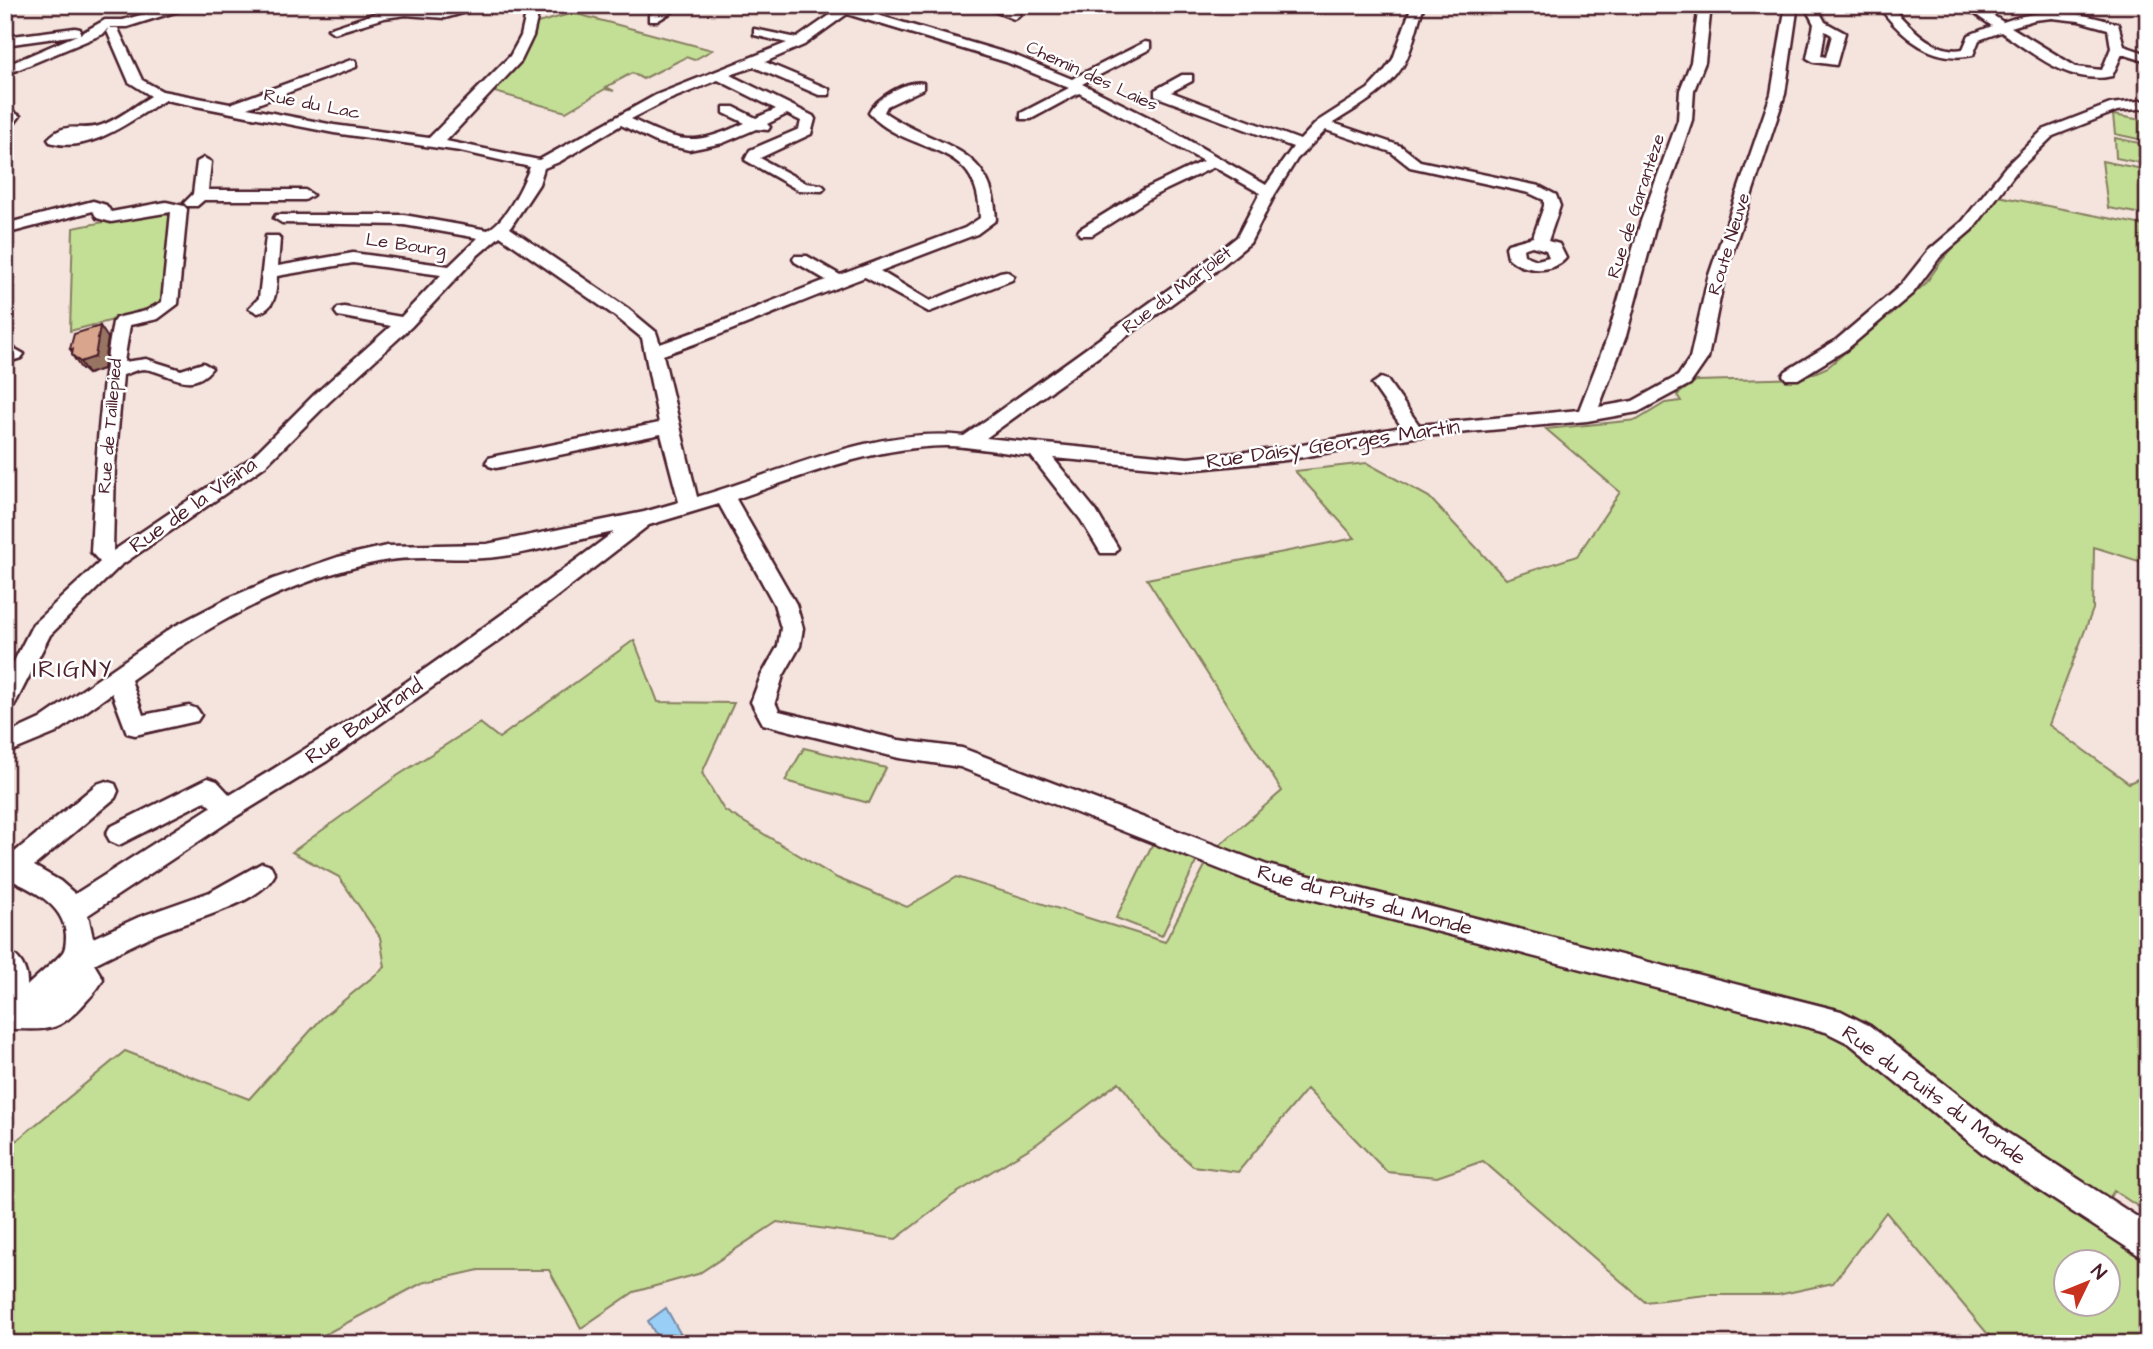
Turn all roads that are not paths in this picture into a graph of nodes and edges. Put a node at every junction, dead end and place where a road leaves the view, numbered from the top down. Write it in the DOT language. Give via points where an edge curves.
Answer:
graph roads {
  1 [pos="191,5"];
  2 [pos="485,5"];
  3 [pos="534,5"];
  4 [pos="677,5"];
  5 [pos="831,5"];
  6 [pos="1418,5"];
  7 [pos="1705,5"];
  8 [pos="1810,5"];
  9 [pos="1900,5"];
  10 [pos="1968,5"];
  11 [pos="983,6"];
  12 [pos="849,7"];
  13 [pos="1790,7"];
  14 [pos="1014,15"];
  15 [pos="653,18"];
  16 [pos="1820,24"];
  17 [pos="105,26"];
  18 [pos="2002,28"];
  19 [pos="334,30"];
  20 [pos="760,32"];
  21 [pos="5,41"];
  22 [pos="799,42"];
  23 [pos="1145,46"];
  24 [pos="2118,48"];
  25 [pos="2148,58"];
  26 [pos="754,62"];
  27 [pos="351,64"];
  28 [pos="5,71"];
  29 [pos="719,75"];
  30 [pos="1187,78"];
  31 [pos="918,86"];
  32 [pos="1076,86"];
  33 [pos="824,92"];
  34 [pos="163,95"];
  35 [pos="2148,104"];
  36 [pos="231,108"];
  37 [pos="787,109"];
  38 [pos="729,110"];
  39 [pos="5,111"];
  40 [pos="1026,116"];
  41 [pos="621,120"];
  42 [pos="1323,124"];
  43 [pos="758,125"];
  44 [pos="5,126"];
  45 [pos="101,131"];
  46 [pos="431,143"];
  47 [pos="676,144"];
  48 [pos="1301,145"];
  49 [pos="694,154"];
  50 [pos="1214,161"];
  51 [pos="204,162"];
  52 [pos="538,165"];
  53 [pos="817,188"];
  54 [pos="1268,192"];
  55 [pos="200,195"];
  56 [pos="305,195"];
  57 [pos="178,209"];
  58 [pos="282,218"];
  59 [pos="5,229"];
  60 [pos="496,232"];
  61 [pos="1086,232"];
  62 [pos="272,239"];
  63 [pos="1539,242"];
  64 [pos="801,259"];
  65 [pos="866,270"];
  66 [pos="454,272"];
  67 [pos="269,273"];
  68 [pos="1006,276"];
  69 [pos="839,281"];
  70 [pos="258,308"];
  71 [pos="344,312"];
  72 [pos="405,323"];
  73 [pos="654,352"];
  74 [pos="203,368"];
  75 [pos="113,372"];
  76 [pos="1792,375"];
  77 [pos="1381,384"];
  78 [pos="1587,415"];
  79 [pos="669,428"];
  80 [pos="1414,431"];
  81 [pos="968,442"];
  82 [pos="1037,451"];
  83 [pos="496,462"];
  84 [pos="724,496"];
  85 [pos="690,507"];
  86 [pos="645,519"];
  87 [pos="601,541"];
  88 [pos="1108,548"];
  89 [pos="113,561"];
  90 [pos="118,676"];
  91 [pos="5,702"];
  92 [pos="189,715"];
  93 [pos="5,744"];
  94 [pos="106,791"];
  95 [pos="228,809"];
  96 [pos="119,834"];
  97 [pos="9,866"];
  98 [pos="262,874"];
  99 [pos="73,910"];
  100 [pos="75,960"];
  101 [pos="5,962"];
  102 [pos="5,1003"];
  103 [pos="13,1021"];
  104 [pos="2148,1244"];
  1 -- 17 [label="street"];
  2 -- 19 [label="street" via="445,15 382,15"];
  3 -- 46 [label="street" via="516,58"];
  4 -- 15 [label="street"];
  5 -- 12 [label="street, Chemin des Laies"];
  6 -- 42 [label="street, Rue du Marjolet" via="1399,59 1388,76 1373,92"];
  7 -- 78 [label="street, Rue de Garantèze" via="1685,120 1649,221 1617,337"];
  8 -- 16 [label="street"];
  9 -- 18 [label="street" via="1890,13 1936,51 1968,52 1974,38"];
  10 -- 18 [label="street"];
  11 -- 14 [label="street"];
  12 -- 22 [label="street"];
  12 -- 32 [label="street, Chemin des Laies" via="1011,59"];
  13 -- 78 [label="street, Route Neuve" via="1778,94 1721,262 1696,366 1684,380 1639,406"];
  17 -- 21 [label="street"];
  17 -- 28 [label="street"];
  17 -- 34 [label="street, Rue du Lac" via="136,82"];
  18 -- 24 [label="street" via="2044,14 2078,18 2114,27"];
  18 -- 24 [label="street" via="2084,73 2107,72"];
  20 -- 22 [label="street"];
  22 -- 26 [label="street"];
  23 -- 32 [label="street"];
  24 -- 25 [label="street"];
  26 -- 29 [label="street"];
  26 -- 33 [label="street"];
  27 -- 36 [label="street"];
  29 -- 37 [label="street"];
  29 -- 41 [label="street" via="651,102"];
  30 -- 48 [label="street" via="1160,93"];
  31 -- 65 [label="street" via="881,103 876,113 890,125 948,148 968,164 984,180 990,203 988,220 971,231"];
  32 -- 40 [label="street"];
  32 -- 50 [label="street, Chemin des Laies"];
  34 -- 36 [label="street, Rue du Lac"];
  34 -- 45 [label="street"];
  35 -- 76 [label="street" via="2115,107 2048,133 1907,289 1840,345"];
  36 -- 46 [label="street, Rue du Lac"];
  37 -- 43 [label="street"];
  37 -- 53 [label="street" via="808,119 806,131 755,153 752,160 803,187"];
  38 -- 43 [label="street"];
  39 -- 44 [label="street" via="13,116"];
  41 -- 47 [label="street"];
  41 -- 52 [label="street"];
  42 -- 48 [label="street, Rue du Marjolet"];
  42 -- 63 [label="street" via="1396,149 1415,164 1534,189 1551,198"];
  43 -- 47 [label="street" via="706,143"];
  46 -- 52 [label="street, Rue du Lac"];
  47 -- 49 [label="street"];
  48 -- 54 [label="street, Rue du Marjolet"];
  50 -- 54 [label="street, Chemin des Laies"];
  50 -- 61 [label="street" via="1150,192"];
  51 -- 55 [label="street"];
  52 -- 60 [label="street, Rue de la Visina" via="531,184"];
  54 -- 81 [label="street, Rue du Marjolet" via="1240,243"];
  55 -- 56 [label="street"];
  55 -- 57 [label="street" via="196,202"];
  57 -- 59 [label="street" via="111,217 93,206"];
  57 -- 75 [label="street, Rue de Taillepied" via="170,304 152,315 122,322"];
  58 -- 60 [label="street" via="404,220"];
  60 -- 66 [label="street, Rue de la Visina"];
  60 -- 73 [label="street" via="621,312 650,336"];
  62 -- 67 [label="street"];
  64 -- 69 [label="street"];
  65 -- 68 [label="street" via="929,307"];
  65 -- 69 [label="street"];
  66 -- 67 [label="street, Le Bourg" via="354,258"];
  66 -- 72 [label="street, Rue de la Visina"];
  67 -- 70 [label="street" via="267,299"];
  69 -- 73 [label="street" via="759,310 723,330"];
  71 -- 72 [label="street"];
  72 -- 89 [label="street, Rue de la Visina" via="258,462"];
  73 -- 79 [label="street"];
  74 -- 75 [label="street" via="184,377 144,363"];
  75 -- 89 [label="street, Rue de Taillepied" via="101,552"];
  77 -- 80 [label="street"];
  78 -- 80 [label="street, Rue Daisy Georges Martin"];
  79 -- 83 [label="street"];
  79 -- 85 [label="street"];
  80 -- 82 [label="street, Rue Daisy Georges Martin" via="1286,454 1188,464"];
  81 -- 82 [label="street, Rue Daisy Georges Martin"];
  81 -- 84 [label="street, Rue Daisy Georges Martin" via="920,442 847,454"];
  82 -- 88 [label="street" via="1089,516"];
  84 -- 85 [label="street, Rue Daisy Georges Martin"];
  84 -- 104 [label="street, Rue du Puits du Monde" via="785,604 792,628 789,646 763,702 771,718 899,749 962,758 1265,876 1831,1020 1860,1035 1995,1143"];
  85 -- 86 [label="street, Rue Daisy Georges Martin"];
  86 -- 87 [label="street, Rue Baudrand"];
  87 -- 90 [label="street" via="487,551 387,553 345,562 237,603 181,633"];
  87 -- 95 [label="street, Rue Baudrand" via="492,633 319,754"];
  89 -- 91 [label="street, Rue de la Visina" via="41,630"];
  90 -- 92 [label="street" via="135,726"];
  90 -- 93 [label="street" via="48,726"];
  94 -- 97 [label="street"];
  95 -- 96 [label="street" via="208,788"];
  95 -- 99 [label="street, Rue Baudrand"];
  97 -- 99 [label="street" via="49,885"];
  98 -- 100 [label="street" via="218,901 148,925"];
  99 -- 100 [label="street" via="81,944"];
  100 -- 103 [label="street" via="89,979 55,1015"];
  101 -- 102 [label="street" via="14,973 15,990"];
}
